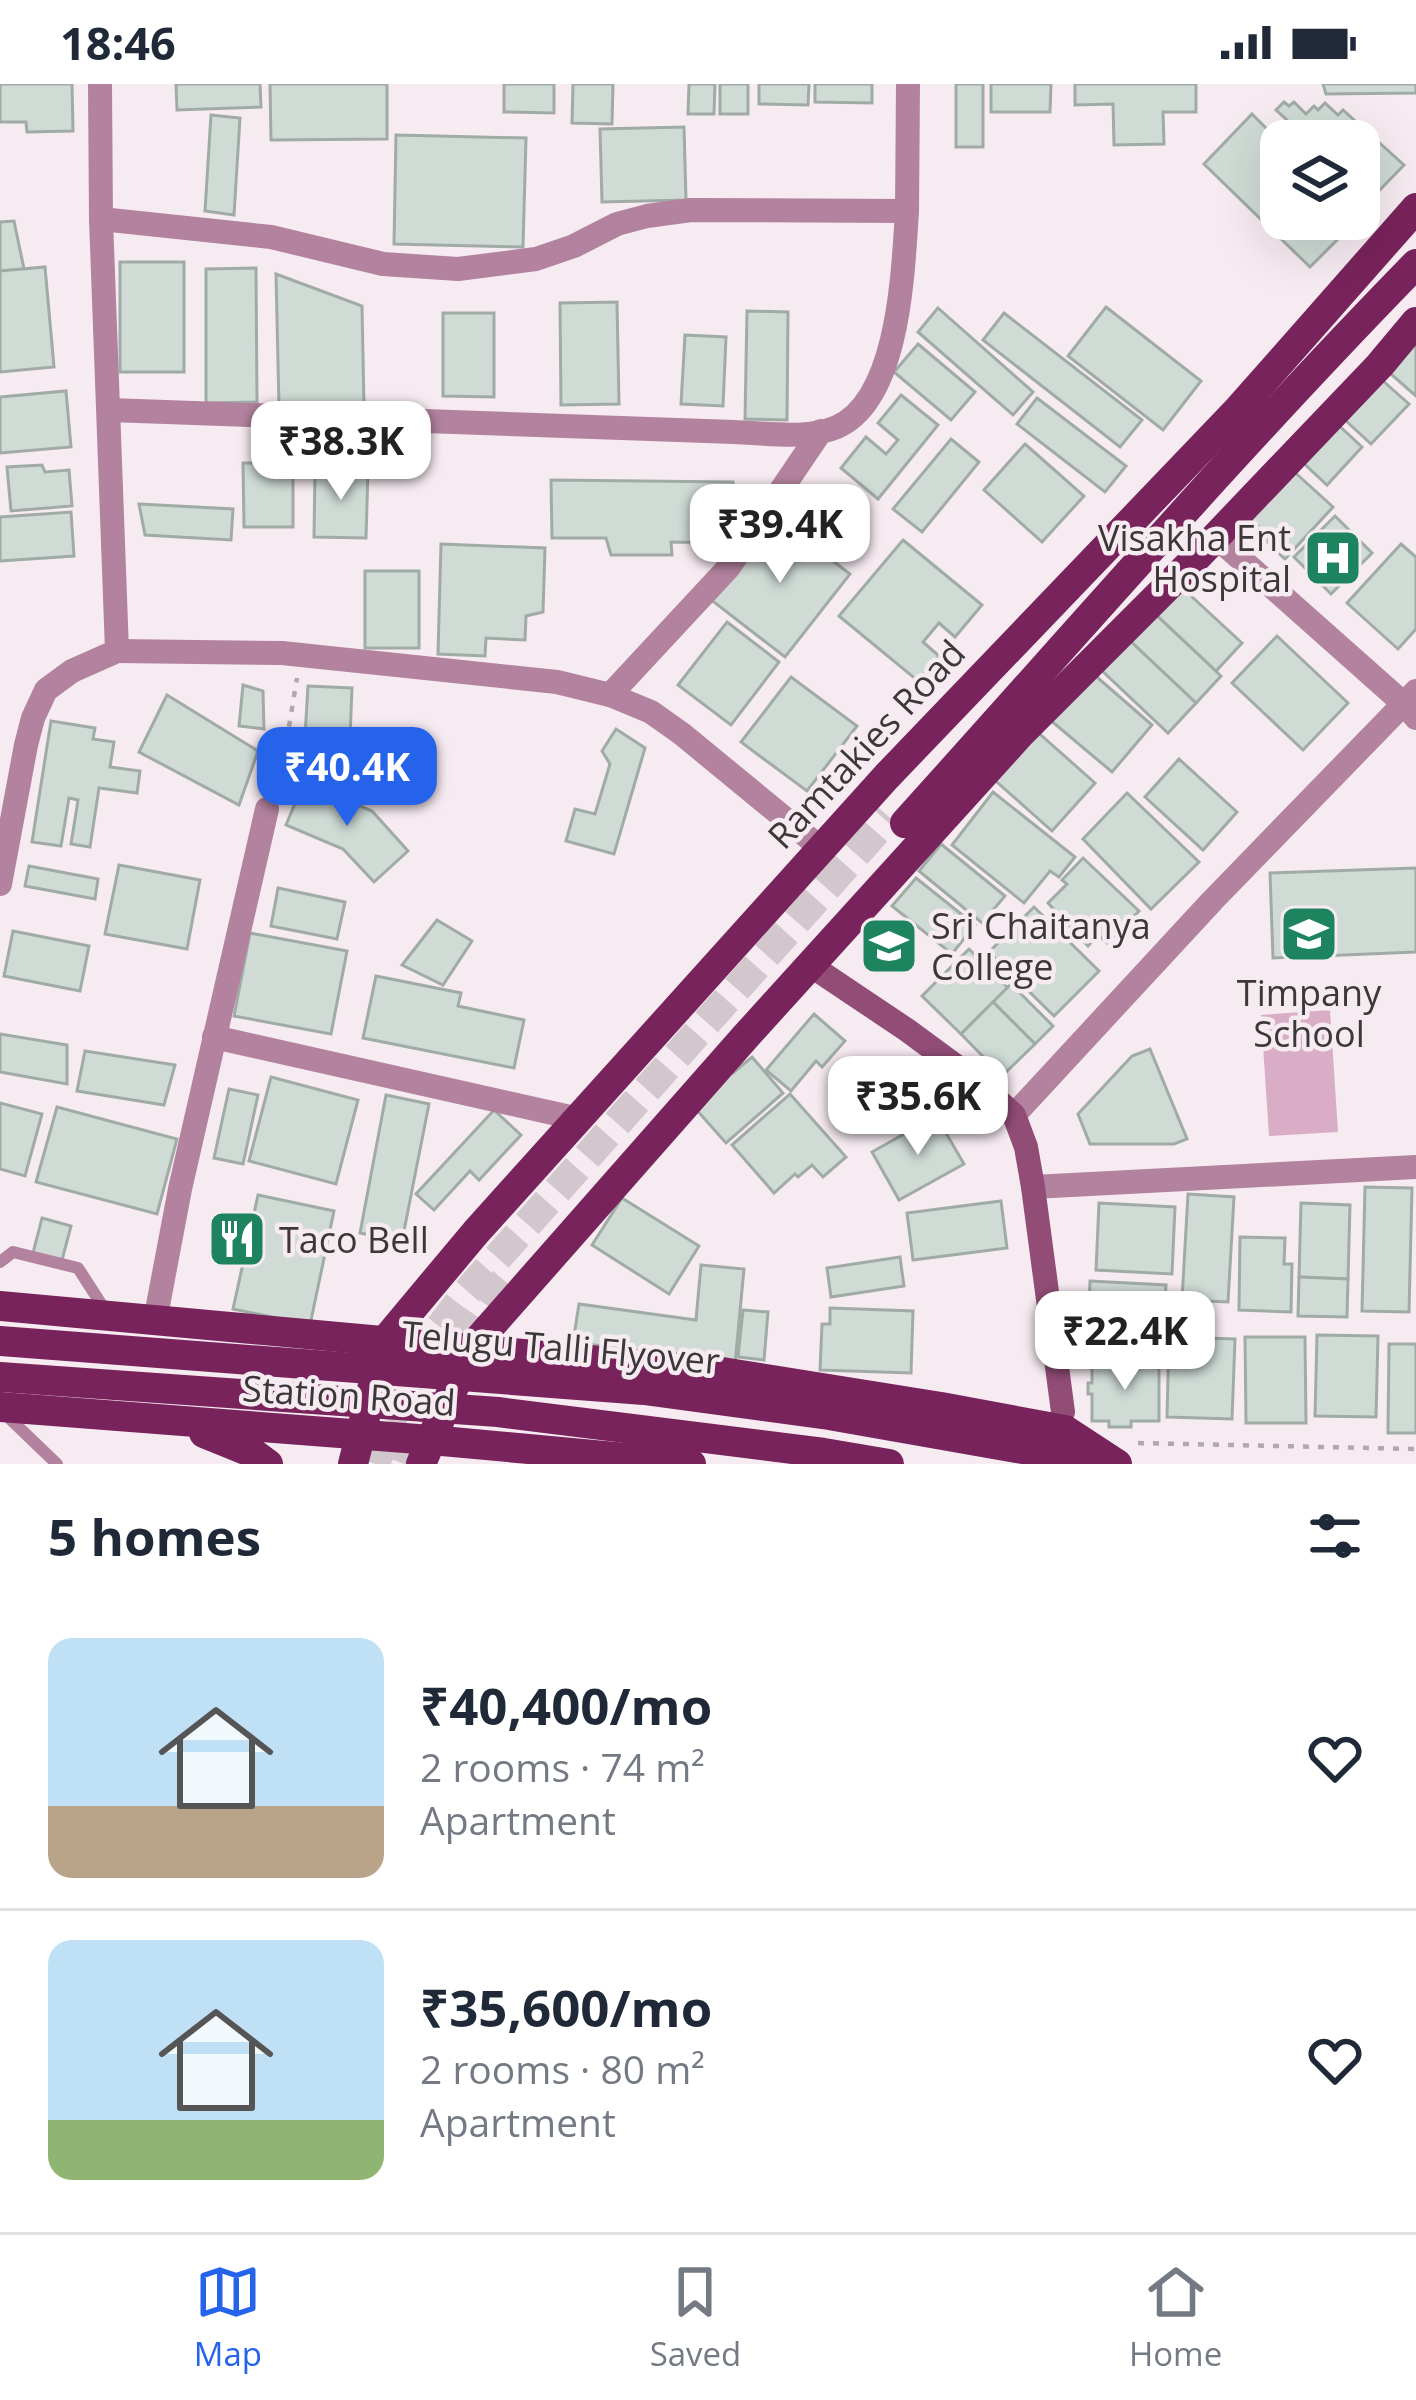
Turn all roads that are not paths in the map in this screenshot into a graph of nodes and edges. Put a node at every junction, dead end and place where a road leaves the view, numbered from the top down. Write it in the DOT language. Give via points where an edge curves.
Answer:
graph roads {
  1 [pos="100,84"];
  2 [pos="908,84"];
  3 [pos="1416,208"];
  4 [pos="907,211"];
  5 [pos="101,219"];
  6 [pos="1416,264"];
  7 [pos="1416,322"];
  8 [pos="110,410"];
  9 [pos="821,431"];
  10 [pos="1216,537"];
  11 [pos="116,651"];
  12 [pos="610,694"];
  13 [pos="1412,704"];
  14 [pos="912,750"];
  15 [pos="946,796"];
  16 [pos="267,808"];
  17 [pos="822,849"];
  18 [pos="0,884"];
  19 [pos="810,965"];
  20 [pos="214,1037"];
  21 [pos="1014,1115"];
  22 [pos="579,1119"];
  23 [pos="1416,1167"];
  24 [pos="1033,1187"];
  25 [pos="0,1262"];
  26 [pos="0,1306"];
  27 [pos="109,1316"];
  28 [pos="155,1321"];
  29 [pos="0,1341"];
  30 [pos="384,1342"];
  31 [pos="470,1349"];
  32 [pos="0,1377"];
  33 [pos="0,1408"];
  34 [pos="1063,1412"];
  35 [pos="175,1421"];
  36 [pos="357,1450"];
  37 [pos="426,1452"];
  38 [pos="1121,1457"];
  39 [pos="57,1464"];
  40 [pos="268,1464"];
  41 [pos="692,1464"];
  42 [pos="889,1464"];
  1 -- 5 [label="street"];
  2 -- 4 [label="street"];
  3 -- 14 [label="main road, Ramtakies Road" via="1237,411"];
  4 -- 5 [label="street" via="691,210 617,224 536,259 458,269"];
  4 -- 9 [label="street" via="902,293 886,362 856,414"];
  5 -- 8 [label="street"];
  6 -- 15 [label="main road" via="1323,359"];
  7 -- 10 [label="main road"];
  8 -- 9 [label="street"];
  8 -- 11 [label="street"];
  9 -- 12 [label="street" via="729,567"];
  10 -- 13 [label="street"];
  10 -- 15 [label="main road"];
  11 -- 12 [label="street" via="299,655"];
  11 -- 18 [label="street" via="46,690 26,745"];
  12 -- 17 [label="street" via="682,734"];
  13 -- 21 [label="street"];
  14 -- 15 [label="main road" via="897,820"];
  14 -- 17 [label="main road, Ramtakies Road"];
  15 -- 19 [label="main road"];
  16 -- 20 [label="street"];
  17 -- 22 [label="main road, Ramtakies Road"];
  19 -- 21 [label="street"];
  19 -- 31 [label="main road"];
  20 -- 22 [label="street"];
  20 -- 28 [label="street"];
  21 -- 24 [label="street"];
  22 -- 30 [label="main road, Ramtakies Road"];
  23 -- 24 [label="street"];
  24 -- 34 [label="street"];
  25 -- 27 [label="lane" via="13,1252 78,1268"];
  26 -- 27 [label="main road"];
  27 -- 28 [label="main road"];
  28 -- 30 [label="main road"];
  29 -- 38 [label="main road, Telugu Talli Flyover" via="644,1390 1041,1452"];
  30 -- 31 [label="main road"];
  30 -- 36 [label="main road"];
  31 -- 37 [label="main road"];
  31 -- 38 [label="main road" via="722,1372 941,1406 1065,1430"];
  32 -- 42 [label="main road, Telugu Talli Flyover" via="498,1412"];
  33 -- 35 [label="main road, Station Road"];
  33 -- 39 [label="lane"];
  35 -- 36 [label="main road, Station Road"];
  35 -- 40 [label="main road"];
  36 -- 37 [label="main road, Station Road"];
  37 -- 41 [label="main road, Station Road"];
}
